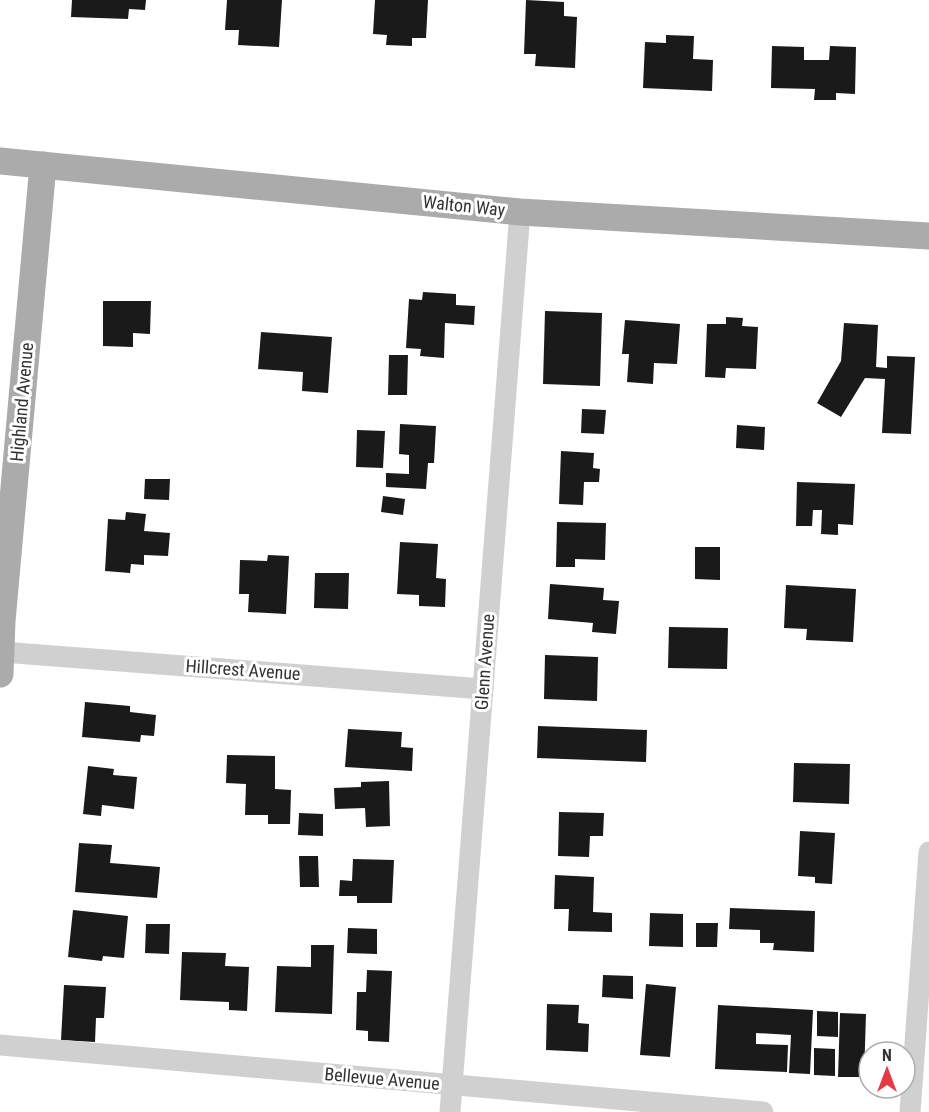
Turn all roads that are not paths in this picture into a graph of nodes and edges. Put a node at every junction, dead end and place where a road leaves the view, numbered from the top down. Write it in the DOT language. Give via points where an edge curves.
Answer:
graph roads {
  1 [pos="0,161"];
  2 [pos="44,165"];
  3 [pos="519,212"];
  4 [pos="929,236"];
  5 [pos="1,621"];
  6 [pos="1,663"];
  7 [pos="483,689"];
  8 [pos="929,852"];
  9 [pos="0,1045"];
  10 [pos="452,1085"];
  11 [pos="450,1112"];
  12 [pos="763,1112"];
  13 [pos="910,1112"];
  1 -- 2 [label="main road, Walton Way"];
  2 -- 3 [label="main road, Walton Way"];
  2 -- 5 [label="main road, Highland Avenue"];
  3 -- 4 [label="main road, Walton Way"];
  3 -- 7 [label="street, Glenn Avenue"];
  5 -- 6 [label="main road, Highland Avenue"];
  6 -- 7 [label="street, Hillcrest Avenue"];
  7 -- 10 [label="street, Glenn Avenue"];
  8 -- 13 [label="street"];
  9 -- 10 [label="street, Bellevue Avenue"];
  10 -- 11 [label="street, Glenn Avenue"];
  10 -- 12 [label="street, Bellevue Avenue"];
}
